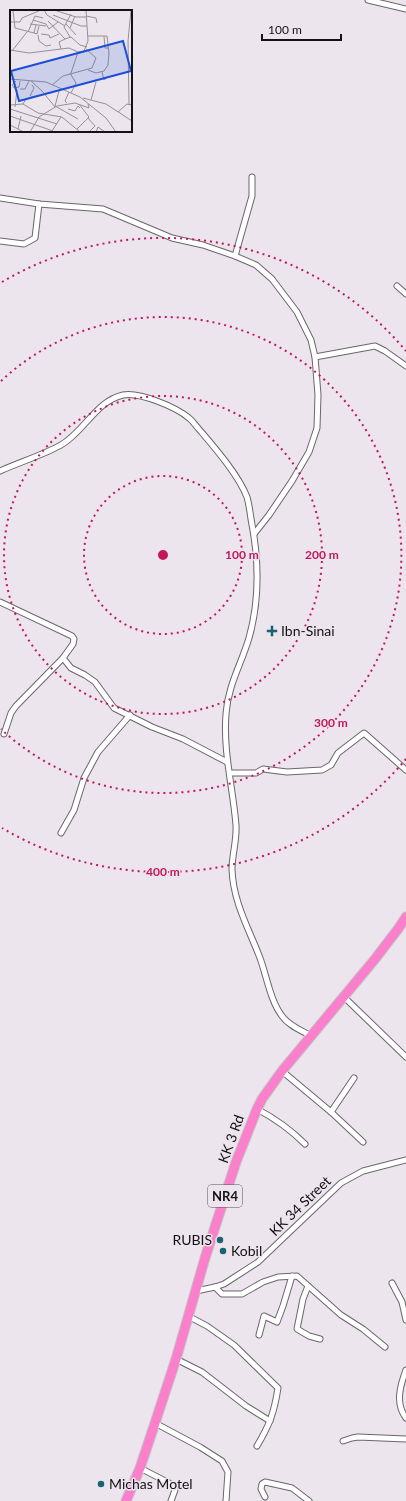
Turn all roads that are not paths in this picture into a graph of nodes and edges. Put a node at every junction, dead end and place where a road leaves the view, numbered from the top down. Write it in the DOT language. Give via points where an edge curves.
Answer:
graph roads {
  1 [pos="368,0"];
  2 [pos="406,9"];
  3 [pos="252,177"];
  4 [pos="0,198"];
  5 [pos="39,204"];
  6 [pos="0,241"];
  7 [pos="235,256"];
  8 [pos="397,286"];
  9 [pos="406,294"];
  10 [pos="315,357"];
  11 [pos="406,366"];
  12 [pos="0,471"];
  13 [pos="254,534"];
  14 [pos="0,602"];
  15 [pos="63,658"];
  16 [pos="130,715"];
  17 [pos="4,734"];
  18 [pos="227,762"];
  19 [pos="406,770"];
  20 [pos="230,773"];
  21 [pos="62,833"];
  22 [pos="406,917"];
  23 [pos="344,997"];
  24 [pos="311,1036"];
  25 [pos="406,1057"];
  26 [pos="282,1071"];
  27 [pos="354,1078"];
  28 [pos="257,1109"];
  29 [pos="331,1112"];
  30 [pos="363,1142"];
  31 [pos="305,1144"];
  32 [pos="406,1160"];
  33 [pos="292,1276"];
  34 [pos="392,1283"];
  35 [pos="308,1286"];
  36 [pos="215,1287"];
  37 [pos="196,1291"];
  38 [pos="188,1316"];
  39 [pos="406,1320"];
  40 [pos="259,1335"];
  41 [pos="320,1339"];
  42 [pos="385,1347"];
  43 [pos="176,1358"];
  44 [pos="406,1370"];
  45 [pos="406,1418"];
  46 [pos="270,1421"];
  47 [pos="155,1423"];
  48 [pos="406,1439"];
  49 [pos="343,1441"];
  50 [pos="257,1446"];
  51 [pos="140,1468"];
  52 [pos="266,1497"];
  53 [pos="126,1501"];
  54 [pos="171,1501"];
  55 [pos="226,1501"];
  56 [pos="309,1501"];
  1 -- 2 [label="street"];
  3 -- 7 [label="street" via="252,196"];
  4 -- 5 [label="street"];
  5 -- 6 [label="street" via="35,238 24,244"];
  5 -- 7 [label="street" via="103,209 172,238"];
  7 -- 10 [label="street" via="256,265 272,279 297,312 311,340"];
  8 -- 9 [label="street"];
  10 -- 11 [label="street" via="375,346"];
  10 -- 13 [label="street" via="318,395 317,428 314,438 292,481"];
  12 -- 13 [label="street" via="62,445 110,400 133,395 175,409 190,419 220,454 247,497"];
  13 -- 18 [label="street" via="258,574 255,615 228,699 225,727"];
  14 -- 15 [label="street" via="72,636 73,644"];
  15 -- 16 [label="street" via="71,668 95,682 114,708"];
  15 -- 17 [label="street" via="16,706"];
  16 -- 18 [label="street"];
  16 -- 21 [label="street" via="98,752 84,778 74,810"];
  18 -- 20 [label="street"];
  19 -- 20 [label="street" via="364,733 338,753 331,765 322,770 287,772 263,769 256,773"];
  20 -- 24 [label="street" via="236,828 232,870 238,907 260,959 276,1008 287,1022"];
  22 -- 23 [label="highway, KK 3 Rd / NR4"];
  23 -- 24 [label="highway, KK 3 Rd / NR4"];
  23 -- 25 [label="street"];
  24 -- 26 [label="highway, KK 3 Rd / NR4"];
  26 -- 28 [label="highway, KK 3 Rd / NR4"];
  26 -- 29 [label="street"];
  27 -- 29 [label="street"];
  28 -- 31 [label="street" via="281,1122"];
  28 -- 37 [label="highway, KK 3 Rd / NR4" via="236,1162"];
  29 -- 30 [label="street"];
  32 -- 36 [label="street, KK 34 Street" via="363,1171 341,1183 258,1262 233,1279"];
  33 -- 35 [label="street" via="297,1276"];
  33 -- 36 [label="street" via="263,1282 242,1294 222,1294"];
  33 -- 40 [label="street" via="277,1322 264,1316"];
  34 -- 39 [label="street" via="402,1302"];
  35 -- 41 [label="street" via="297,1329"];
  35 -- 42 [label="street" via="341,1315"];
  36 -- 37 [label="street, KK 34 Street"];
  37 -- 38 [label="highway, KK 3 Rd / NR4"];
  38 -- 43 [label="highway, KK 3 Rd / NR4"];
  38 -- 46 [label="street" via="234,1345 278,1388"];
  43 -- 46 [label="street" via="202,1372"];
  43 -- 47 [label="highway, KK 3 Rd / NR4"];
  44 -- 45 [label="street" via="401,1382 399,1401"];
  46 -- 50 [label="street"];
  47 -- 51 [label="highway, KK 3 Rd / NR4"];
  47 -- 55 [label="street" via="222,1461 228,1472"];
  48 -- 49 [label="street" via="352,1438"];
  51 -- 53 [label="highway, KK 3 Rd / NR4"];
  51 -- 54 [label="street" via="173,1485 175,1490"];
  52 -- 56 [label="street" via="261,1489 265,1482 292,1488"];
}
